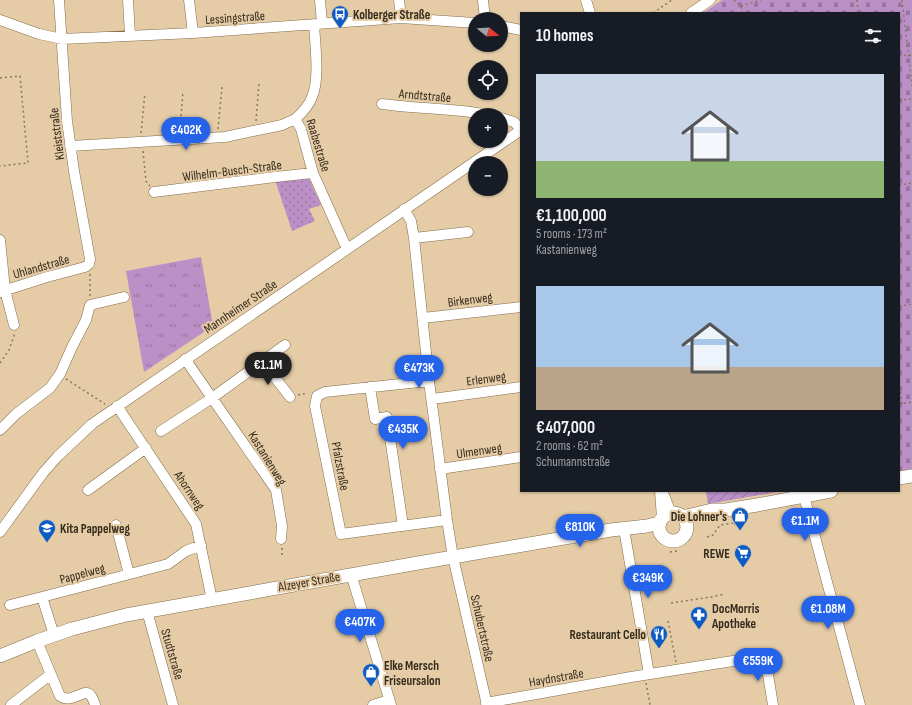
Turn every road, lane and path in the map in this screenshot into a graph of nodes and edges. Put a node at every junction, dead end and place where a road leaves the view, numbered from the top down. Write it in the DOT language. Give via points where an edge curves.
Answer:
graph roads {
  1 [pos="59,0"];
  2 [pos="128,0"];
  3 [pos="189,0"];
  4 [pos="320,0"];
  5 [pos="399,0"];
  6 [pos="482,0"];
  7 [pos="586,0"];
  8 [pos="672,0"];
  9 [pos="710,0"];
  10 [pos="734,0"];
  11 [pos="761,0"];
  12 [pos="857,0"];
  13 [pos="902,0"];
  14 [pos="741,6"];
  15 [pos="694,7"];
  16 [pos="484,12"];
  17 [pos="590,12"];
  18 [pos="654,12"];
  19 [pos="742,12"];
  20 [pos="858,12"];
  21 [pos="402,18"];
  22 [pos="0,20"];
  23 [pos="468,23"];
  24 [pos="318,24"];
  25 [pos="508,27"];
  26 [pos="520,30"];
  27 [pos="193,33"];
  28 [pos="130,36"];
  29 [pos="62,39"];
  30 [pos="908,55"];
  31 [pos="912,55"];
  32 [pos="900,56"];
  33 [pos="0,78"];
  34 [pos="259,83"];
  35 [pos="912,86"];
  36 [pos="222,87"];
  37 [pos="183,92"];
  38 [pos="145,93"];
  39 [pos="912,99"];
  40 [pos="900,100"];
  41 [pos="382,104"];
  42 [pos="468,111"];
  43 [pos="295,119"];
  44 [pos="508,120"];
  45 [pos="520,129"];
  46 [pos="255,131"];
  47 [pos="520,131"];
  48 [pos="218,137"];
  49 [pos="179,140"];
  50 [pos="142,143"];
  51 [pos="70,146"];
  52 [pos="0,166"];
  53 [pos="313,174"];
  54 [pos="912,183"];
  55 [pos="900,185"];
  56 [pos="154,192"];
  57 [pos="404,209"];
  58 [pos="468,232"];
  59 [pos="414,238"];
  60 [pos="0,240"];
  61 [pos="347,249"];
  62 [pos="89,264"];
  63 [pos="3,291"];
  64 [pos="124,297"];
  65 [pos="912,304"];
  66 [pos="90,305"];
  67 [pos="520,306"];
  68 [pos="900,306"];
  69 [pos="423,318"];
  70 [pos="14,325"];
  71 [pos="285,345"];
  72 [pos="185,359"];
  73 [pos="263,362"];
  74 [pos="0,363"];
  75 [pos="60,374"];
  76 [pos="429,381"];
  77 [pos="520,386"];
  78 [pos="370,387"];
  79 [pos="900,389"];
  80 [pos="317,396"];
  81 [pos="290,397"];
  82 [pos="212,398"];
  83 [pos="432,399"];
  84 [pos="912,402"];
  85 [pos="902,404"];
  86 [pos="115,408"];
  87 [pos="0,430"];
  88 [pos="161,431"];
  89 [pos="146,448"];
  90 [pos="520,457"];
  91 [pos="440,468"];
  92 [pos="912,476"];
  93 [pos="900,478"];
  94 [pos="88,490"];
  95 [pos="662,492"];
  96 [pos="826,492"];
  97 [pos="804,496"];
  98 [pos="726,510"];
  99 [pos="447,520"];
  100 [pos="667,521"];
  101 [pos="734,523"];
  102 [pos="116,524"];
  103 [pos="402,526"];
  104 [pos="624,529"];
  105 [pos="686,530"];
  106 [pos="0,532"];
  107 [pos="707,537"];
  108 [pos="281,540"];
  109 [pos="201,545"];
  110 [pos="677,551"];
  111 [pos="670,552"];
  112 [pos="453,557"];
  113 [pos="129,574"];
  114 [pos="351,574"];
  115 [pos="725,594"];
  116 [pos="42,597"];
  117 [pos="212,600"];
  118 [pos="671,603"];
  119 [pos="10,605"];
  120 [pos="147,611"];
  121 [pos="668,621"];
  122 [pos="54,635"];
  123 [pos="36,641"];
  124 [pos="0,656"];
  125 [pos="677,669"];
  126 [pos="51,674"];
  127 [pos="647,674"];
  128 [pos="390,703"];
  129 [pos="487,704"];
  130 [pos="11,705"];
  131 [pos="95,705"];
  132 [pos="174,705"];
  133 [pos="373,705"];
  134 [pos="650,705"];
  135 [pos="773,705"];
  136 [pos="860,705"];
  1 -- 29 [label="street, Kleiststraße"];
  2 -- 28 [label="street"];
  3 -- 27 [label="street"];
  4 -- 24 [label="street, Raabestraße"];
  5 -- 21 [label="street"];
  6 -- 16 [label="street"];
  7 -- 17 [label="street"];
  8 -- 18 [label="path"];
  9 -- 15 [label="street"];
  10 -- 14 [label="path"];
  11 -- 14 [label="path"];
  12 -- 20 [label="path"];
  13 -- 30 [label="path"];
  14 -- 19 [label="path"];
  21 -- 23 [label="street, Lessingstraße"];
  21 -- 24 [label="street, Lessingstraße"];
  22 -- 29 [label="street, Lessingstraße"];
  24 -- 27 [label="street, Lessingstraße"];
  24 -- 43 [label="street, Raabestraße" via="316,84 304,112"];
  25 -- 26 [label="street"];
  27 -- 28 [label="street, Lessingstraße"];
  28 -- 29 [label="street, Lessingstraße"];
  29 -- 51 [label="street, Kleiststraße" via="64,93"];
  30 -- 31 [label="path"];
  30 -- 32 [label="path"];
  30 -- 35 [label="path"];
  33 -- 52 [label="path" via="20,76 28,163"];
  34 -- 46 [label="path"];
  36 -- 48 [label="path"];
  37 -- 49 [label="path"];
  38 -- 50 [label="path"];
  39 -- 40 [label="path"];
  41 -- 42 [label="street, Arndtstraße"];
  43 -- 46 [label="street" via="282,125"];
  43 -- 53 [label="street, Raabestraße" via="301,129"];
  44 -- 45 [label="street" via="514,122"];
  46 -- 48 [label="street"];
  47 -- 57 [label="street, Mannheimer Straße"];
  48 -- 49 [label="street"];
  49 -- 50 [label="street"];
  50 -- 51 [label="street"];
  50 -- 56 [label="path" via="146,181"];
  51 -- 62 [label="street, Kleiststraße" via="90,255"];
  53 -- 56 [label="street, Wilhelm-Busch-Straße"];
  53 -- 61 [label="street, Raabestraße"];
  54 -- 55 [label="path"];
  57 -- 59 [label="street" via="411,221"];
  57 -- 61 [label="street, Mannheimer Straße"];
  58 -- 59 [label="street"];
  59 -- 69 [label="street"];
  60 -- 63 [label="street"];
  61 -- 72 [label="street, Mannheimer Straße"];
  62 -- 63 [label="street, Uhlandstraße" via="80,269"];
  62 -- 66 [label="path"];
  63 -- 70 [label="street"];
  64 -- 66 [label="street"];
  65 -- 68 [label="path"];
  66 -- 75 [label="street" via="86,320"];
  67 -- 69 [label="street, Birkenweg"];
  69 -- 76 [label="street"];
  70 -- 74 [label="path" via="13,342"];
  71 -- 73 [label="street"];
  72 -- 82 [label="street, Kastanienweg"];
  72 -- 86 [label="street, Mannheimer Straße"];
  73 -- 81 [label="street"];
  73 -- 82 [label="street"];
  75 -- 86 [label="path"];
  75 -- 87 [label="street" via="50,388"];
  76 -- 78 [label="street"];
  76 -- 83 [label="street"];
  77 -- 83 [label="street, Erlenweg"];
  78 -- 80 [label="street" via="325,392"];
  78 -- 103 [label="street" via="375,419 387,417"];
  79 -- 85 [label="path"];
  80 -- 81 [label="path" via="312,392"];
  80 -- 103 [label="street, Pfalzstraße" via="315,406 341,534"];
  82 -- 88 [label="street"];
  82 -- 108 [label="street, Kastanienweg" via="276,490 282,526"];
  83 -- 91 [label="street"];
  84 -- 85 [label="path"];
  86 -- 89 [label="street, Ahornweg"];
  86 -- 106 [label="street, Mannheimer Straße" via="92,424 58,456"];
  89 -- 94 [label="street"];
  89 -- 109 [label="street, Ahornweg" via="196,524"];
  90 -- 91 [label="street, Ulmenweg"];
  91 -- 99 [label="street"];
  92 -- 93 [label="main road"];
  95 -- 100 [label="street" via="669,508"];
  96 -- 97 [label="main road, Alzeyer Straße"];
  97 -- 98 [label="main road, Alzeyer Straße"];
  97 -- 136 [label="street"];
  98 -- 100 [label="main road, Alzeyer Straße" via="712,510"];
  98 -- 105 [label="main road, Alzeyer Straße"];
  99 -- 103 [label="street, Pfalzstraße"];
  99 -- 112 [label="street"];
  100 -- 104 [label="main road, Alzeyer Straße" via="654,533 641,534"];
  100 -- 105 [label="main road" via="686,524"];
  100 -- 105 [label="main road, Alzeyer Straße" via="666,540 677,540"];
  101 -- 107 [label="path" via="720,525 713,535"];
  102 -- 113 [label="street"];
  104 -- 112 [label="main road, Alzeyer Straße"];
  104 -- 127 [label="street"];
  109 -- 113 [label="street, Pappelweg" via="186,551 168,564"];
  109 -- 117 [label="street, Ahornweg"];
  110 -- 111 [label="path"];
  112 -- 114 [label="main road, Alzeyer Straße"];
  112 -- 129 [label="street, Schubertstraße"];
  113 -- 116 [label="street, Pappelweg"];
  114 -- 117 [label="main road, Alzeyer Straße"];
  114 -- 128 [label="street"];
  115 -- 118 [label="path"];
  116 -- 119 [label="street, Pappelweg"];
  116 -- 122 [label="street"];
  117 -- 120 [label="main road, Alzeyer Straße"];
  120 -- 122 [label="main road, Alzeyer Straße"];
  120 -- 132 [label="street, Studtstraße"];
  121 -- 125 [label="path"];
  122 -- 123 [label="main road, Alzeyer Straße"];
  123 -- 124 [label="main road, Alzeyer Straße"];
  123 -- 126 [label="street"];
  125 -- 127 [label="street, Haydnstraße"];
  125 -- 135 [label="street, Haydnstraße" via="765,656"];
  126 -- 130 [label="street"];
  126 -- 131 [label="street" via="60,696 64,699 88,693"];
  127 -- 129 [label="street, Haydnstraße"];
  127 -- 134 [label="path"];
  128 -- 133 [label="street"];
}
